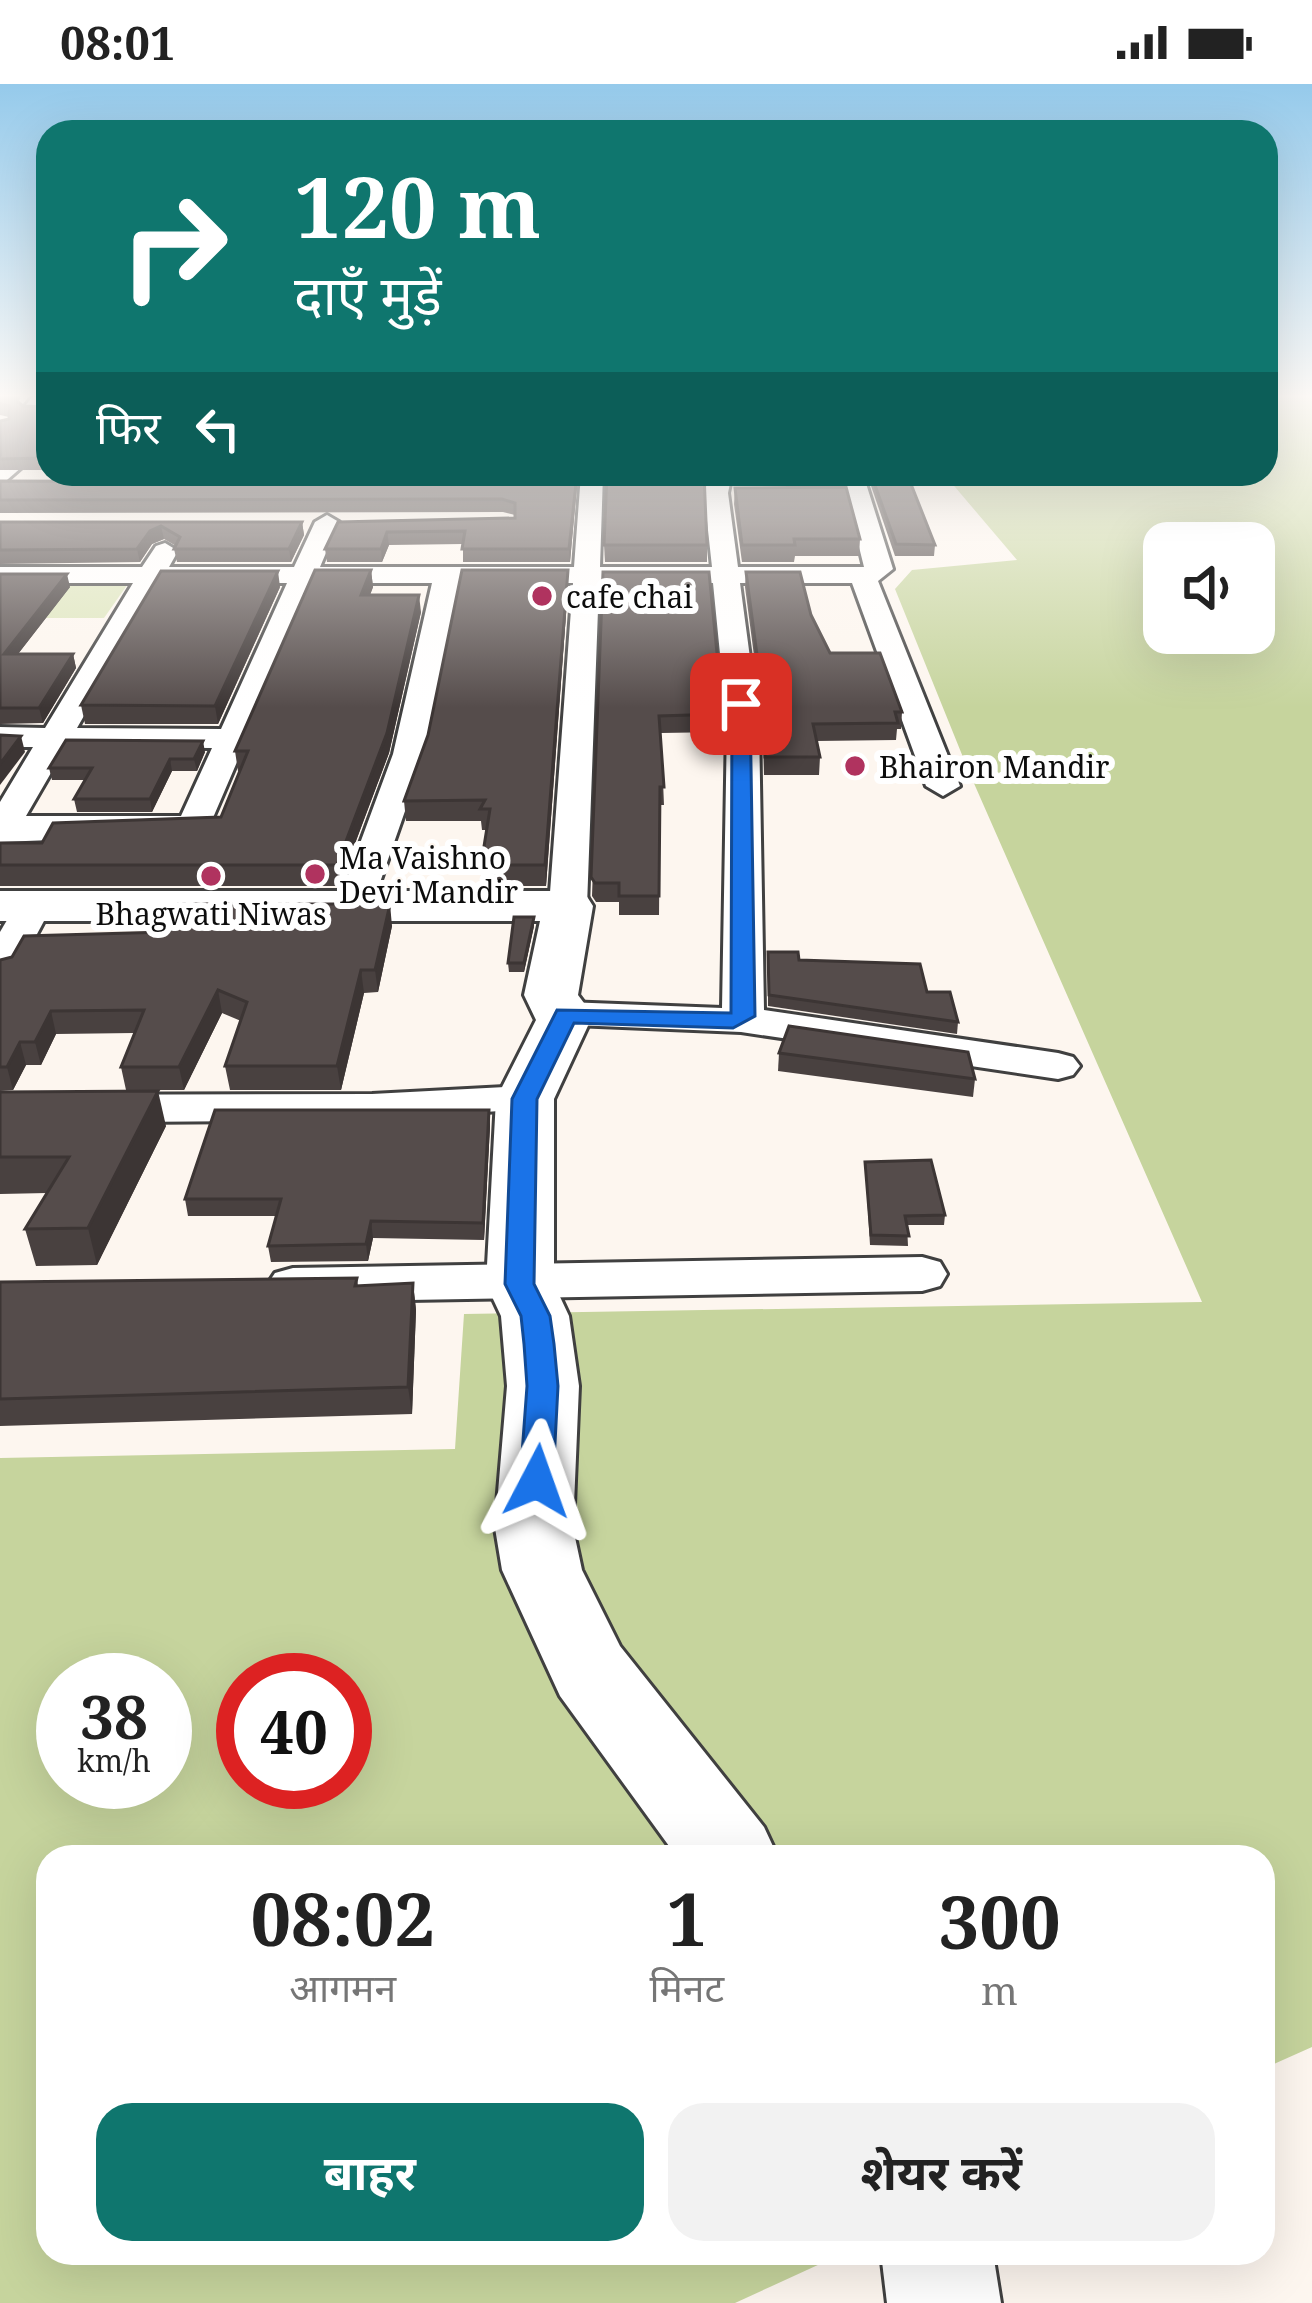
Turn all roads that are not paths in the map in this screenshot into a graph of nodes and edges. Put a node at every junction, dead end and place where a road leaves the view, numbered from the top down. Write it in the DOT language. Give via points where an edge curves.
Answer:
graph roads {
  1 [pos="590,501"];
  2 [pos="726,501"];
  3 [pos="854,501"];
  4 [pos="184,522"];
  5 [pos="326,522"];
  6 [pos="0,575"];
  7 [pos="150,575"];
  8 [pos="302,575"];
  9 [pos="448,576"];
  10 [pos="728,576"];
  11 [pos="863,576"];
  12 [pos="586,580"];
  13 [pos="0,737"];
  14 [pos="52,738"];
  15 [pos="231,739"];
  16 [pos="943,786"];
  17 [pos="1,829"];
  18 [pos="358,904"];
  19 [pos="16,906"];
  20 [pos="568,906"];
  21 [pos="0,968"];
  22 [pos="566,1015"];
  23 [pos="740,1019"];
  24 [pos="1058,1066"];
  25 [pos="525,1099"];
  26 [pos="0,1109"];
  27 [pos="922,1274"];
  28 [pos="520,1284"];
  29 [pos="236,1286"];
  30 [pos="722,1845"];
  31 [pos="939,2265"];
  32 [pos="944,2303"];
  1 -- 12 [label="street"];
  2 -- 10 [label="street"];
  3 -- 11 [label="street" via="880,569"];
  4 -- 7 [label="street"];
  5 -- 8 [label="street"];
  6 -- 7 [label="street"];
  7 -- 8 [label="street"];
  7 -- 14 [label="street"];
  8 -- 9 [label="street"];
  8 -- 15 [label="street"];
  9 -- 12 [label="street"];
  9 -- 18 [label="street" via="412,742"];
  10 -- 11 [label="street"];
  10 -- 12 [label="street"];
  10 -- 23 [label="street" via="743,725"];
  11 -- 16 [label="street"];
  12 -- 20 [label="street"];
  13 -- 14 [label="street"];
  14 -- 15 [label="street"];
  14 -- 17 [label="street"];
  15 -- 17 [label="street" via="194,827"];
  18 -- 19 [label="street"];
  18 -- 20 [label="street"];
  19 -- 21 [label="street"];
  20 -- 22 [label="street" via="551,995"];
  22 -- 23 [label="street"];
  22 -- 25 [label="street"];
  23 -- 24 [label="street"];
  25 -- 26 [label="street"];
  25 -- 28 [label="street"];
  27 -- 28 [label="street"];
  28 -- 29 [label="street"];
  28 -- 30 [label="street" via="536,1316 543,1386 534,1528 542,1570 590,1671"];
  31 -- 32 [label="street"];
}
